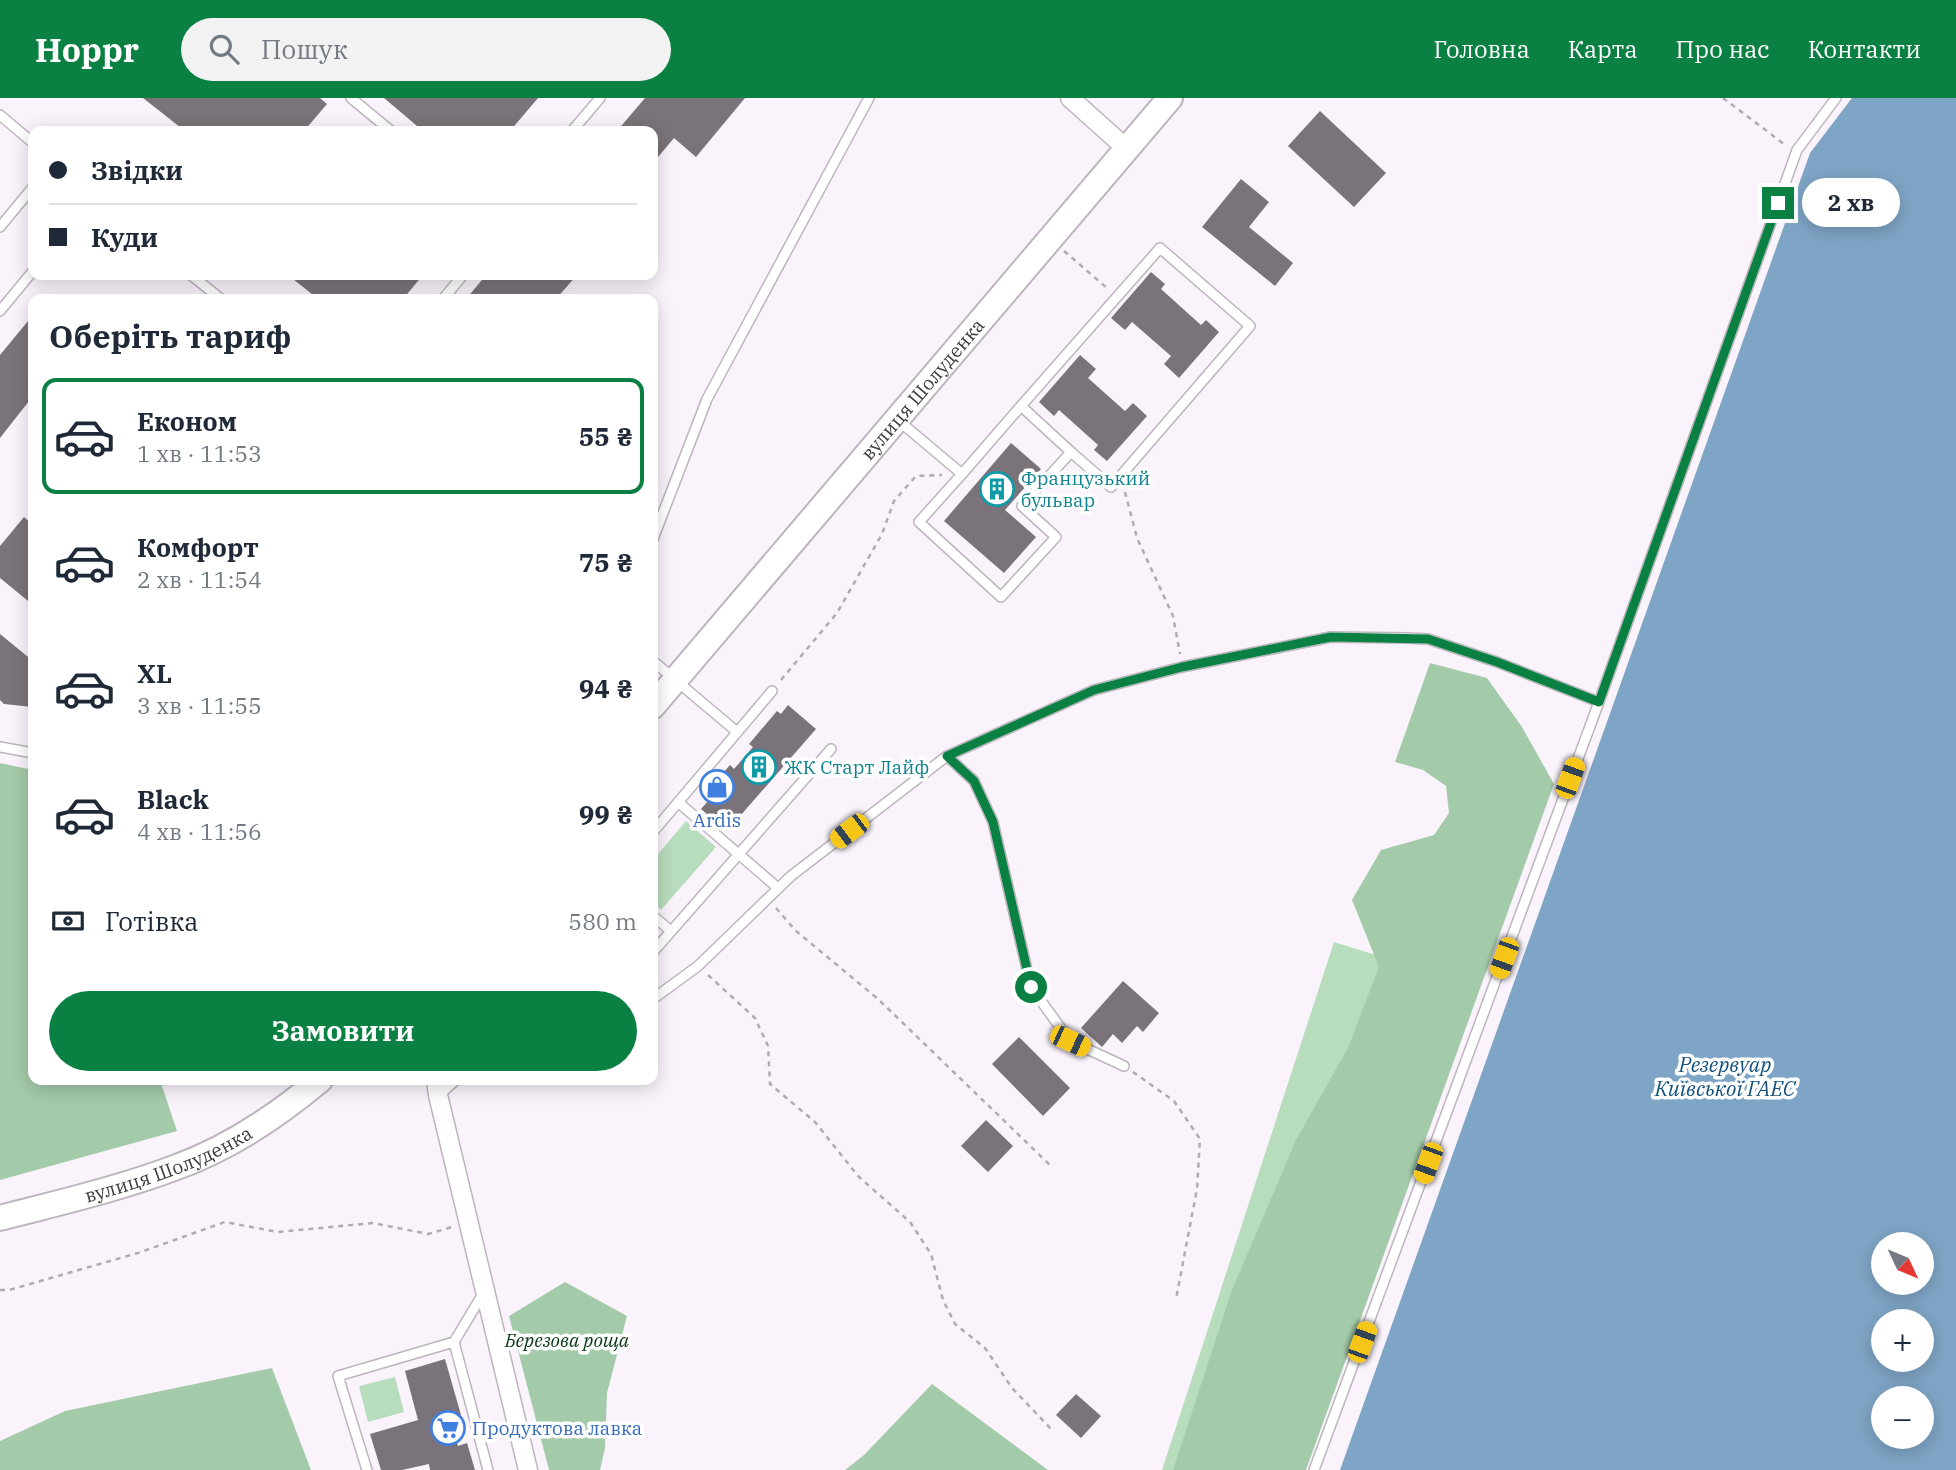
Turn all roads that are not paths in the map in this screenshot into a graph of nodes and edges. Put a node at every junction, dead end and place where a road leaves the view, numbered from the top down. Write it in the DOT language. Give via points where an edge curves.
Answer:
graph roads {
  1 [pos="351,98"];
  2 [pos="600,98"];
  3 [pos="869,98"];
  4 [pos="1070,98"];
  5 [pos="1170,98"];
  6 [pos="1836,98"];
  7 [pos="0,115"];
  8 [pos="385,126"];
  9 [pos="576,126"];
  10 [pos="28,139"];
  11 [pos="1128,149"];
  12 [pos="28,193"];
  13 [pos="0,227"];
  14 [pos="28,277"];
  15 [pos="197,280"];
  16 [pos="459,280"];
  17 [pos="215,294"];
  18 [pos="447,294"];
  19 [pos="0,311"];
  20 [pos="1021,406"];
  21 [pos="898,420"];
  22 [pos="1071,452"];
  23 [pos="962,474"];
  24 [pos="658,525"];
  25 [pos="658,665"];
  26 [pos="675,680"];
  27 [pos="772,691"];
  28 [pos="658,700"];
  29 [pos="1599,702"];
  30 [pos="737,732"];
  31 [pos="0,747"];
  32 [pos="831,749"];
  33 [pos="28,752"];
  34 [pos="947,756"];
  35 [pos="678,802"];
  36 [pos="658,826"];
  37 [pos="739,854"];
  38 [pos="778,888"];
  39 [pos="658,920"];
  40 [pos="671,931"];
  41 [pos="658,946"];
  42 [pos="658,995"];
  43 [pos="1124,1066"];
  44 [pos="314,1085"];
  45 [pos="322,1085"];
  46 [pos="437,1087"];
  47 [pos="290,1105"];
  48 [pos="0,1218"];
  49 [pos="486,1288"];
  50 [pos="454,1342"];
  51 [pos="367,1470"];
  52 [pos="488,1470"];
  53 [pos="528,1470"];
  54 [pos="1314,1470"];
  1 -- 8 [label="lane"];
  2 -- 9 [label="lane"];
  3 -- 24 [label="lane" via="707,399"];
  4 -- 11 [label="street"];
  5 -- 11 [label="main road, вулиця Шолуденка"];
  6 -- 29 [label="lane" via="1797,150"];
  7 -- 10 [label="lane"];
  11 -- 21 [label="main road, вулиця Шолуденка"];
  12 -- 13 [label="lane"];
  14 -- 19 [label="lane"];
  15 -- 17 [label="lane"];
  16 -- 18 [label="lane"];
  20 -- 22 [label="lane"];
  20 -- 22 [label="lane" via="1160,248 1250,326 1111,487"];
  20 -- 23 [label="lane"];
  21 -- 23 [label="lane"];
  21 -- 26 [label="main road, вулиця Шолуденка"];
  22 -- 23 [label="lane" via="1022,506 1056,537 1002,597 919,522"];
  25 -- 26 [label="lane"];
  26 -- 28 [label="main road, вулиця Шолуденка"];
  26 -- 30 [label="lane"];
  27 -- 30 [label="lane"];
  29 -- 34 [label="lane" via="1428,639 1331,637 1094,690"];
  29 -- 54 [label="lane"];
  30 -- 35 [label="lane"];
  31 -- 33 [label="lane"];
  32 -- 37 [label="lane"];
  34 -- 38 [label="lane"];
  34 -- 43 [label="lane" via="974,781 993,822 1031,987 1070,1041"];
  35 -- 36 [label="lane"];
  35 -- 37 [label="lane"];
  37 -- 38 [label="lane"];
  37 -- 40 [label="lane"];
  38 -- 42 [label="lane" via="698,966"];
  39 -- 40 [label="lane"];
  40 -- 41 [label="lane"];
  44 -- 47 [label="main road, вулиця Шолуденка"];
  45 -- 47 [label="street"];
  46 -- 49 [label="street"];
  47 -- 48 [label="main road, вулиця Шолуденка" via="237,1139 176,1168"];
  49 -- 50 [label="lane"];
  49 -- 53 [label="street"];
  50 -- 51 [label="lane" via="338,1376"];
  50 -- 52 [label="lane"];
}
